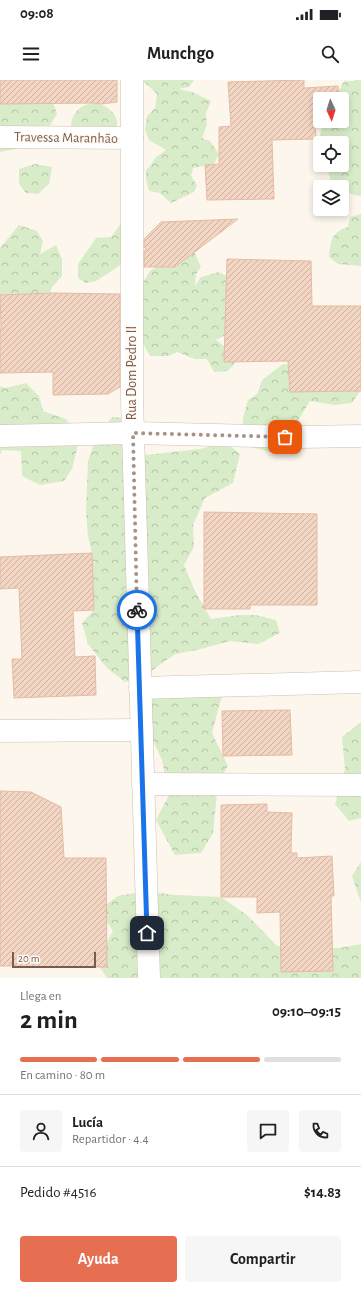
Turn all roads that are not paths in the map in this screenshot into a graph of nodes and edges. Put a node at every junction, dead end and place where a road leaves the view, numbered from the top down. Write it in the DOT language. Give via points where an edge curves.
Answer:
graph roads {
  1 [pos="132,80"];
  2 [pos="0,137"];
  3 [pos="132,138"];
  4 [pos="133,433"];
  5 [pos="0,436"];
  6 [pos="361,436"];
  7 [pos="361,682"];
  8 [pos="140,688"];
  9 [pos="142,730"];
  10 [pos="0,732"];
  11 [pos="143,784"];
  12 [pos="361,785"];
  13 [pos="149,978"];
  1 -- 3 [label="street, Rua Dom Pedro II"];
  2 -- 3 [label="street, Travessa Maranhão"];
  3 -- 4 [label="street, Rua Dom Pedro II"];
  4 -- 5 [label="street"];
  4 -- 6 [label="street"];
  4 -- 8 [label="street, Rua Dom Pedro II"];
  7 -- 8 [label="street"];
  8 -- 9 [label="street, Rua Dom Pedro II"];
  9 -- 10 [label="street"];
  9 -- 11 [label="street, Rua Dom Pedro II"];
  11 -- 12 [label="street"];
  11 -- 13 [label="street, Rua Dom Pedro II"];
}
